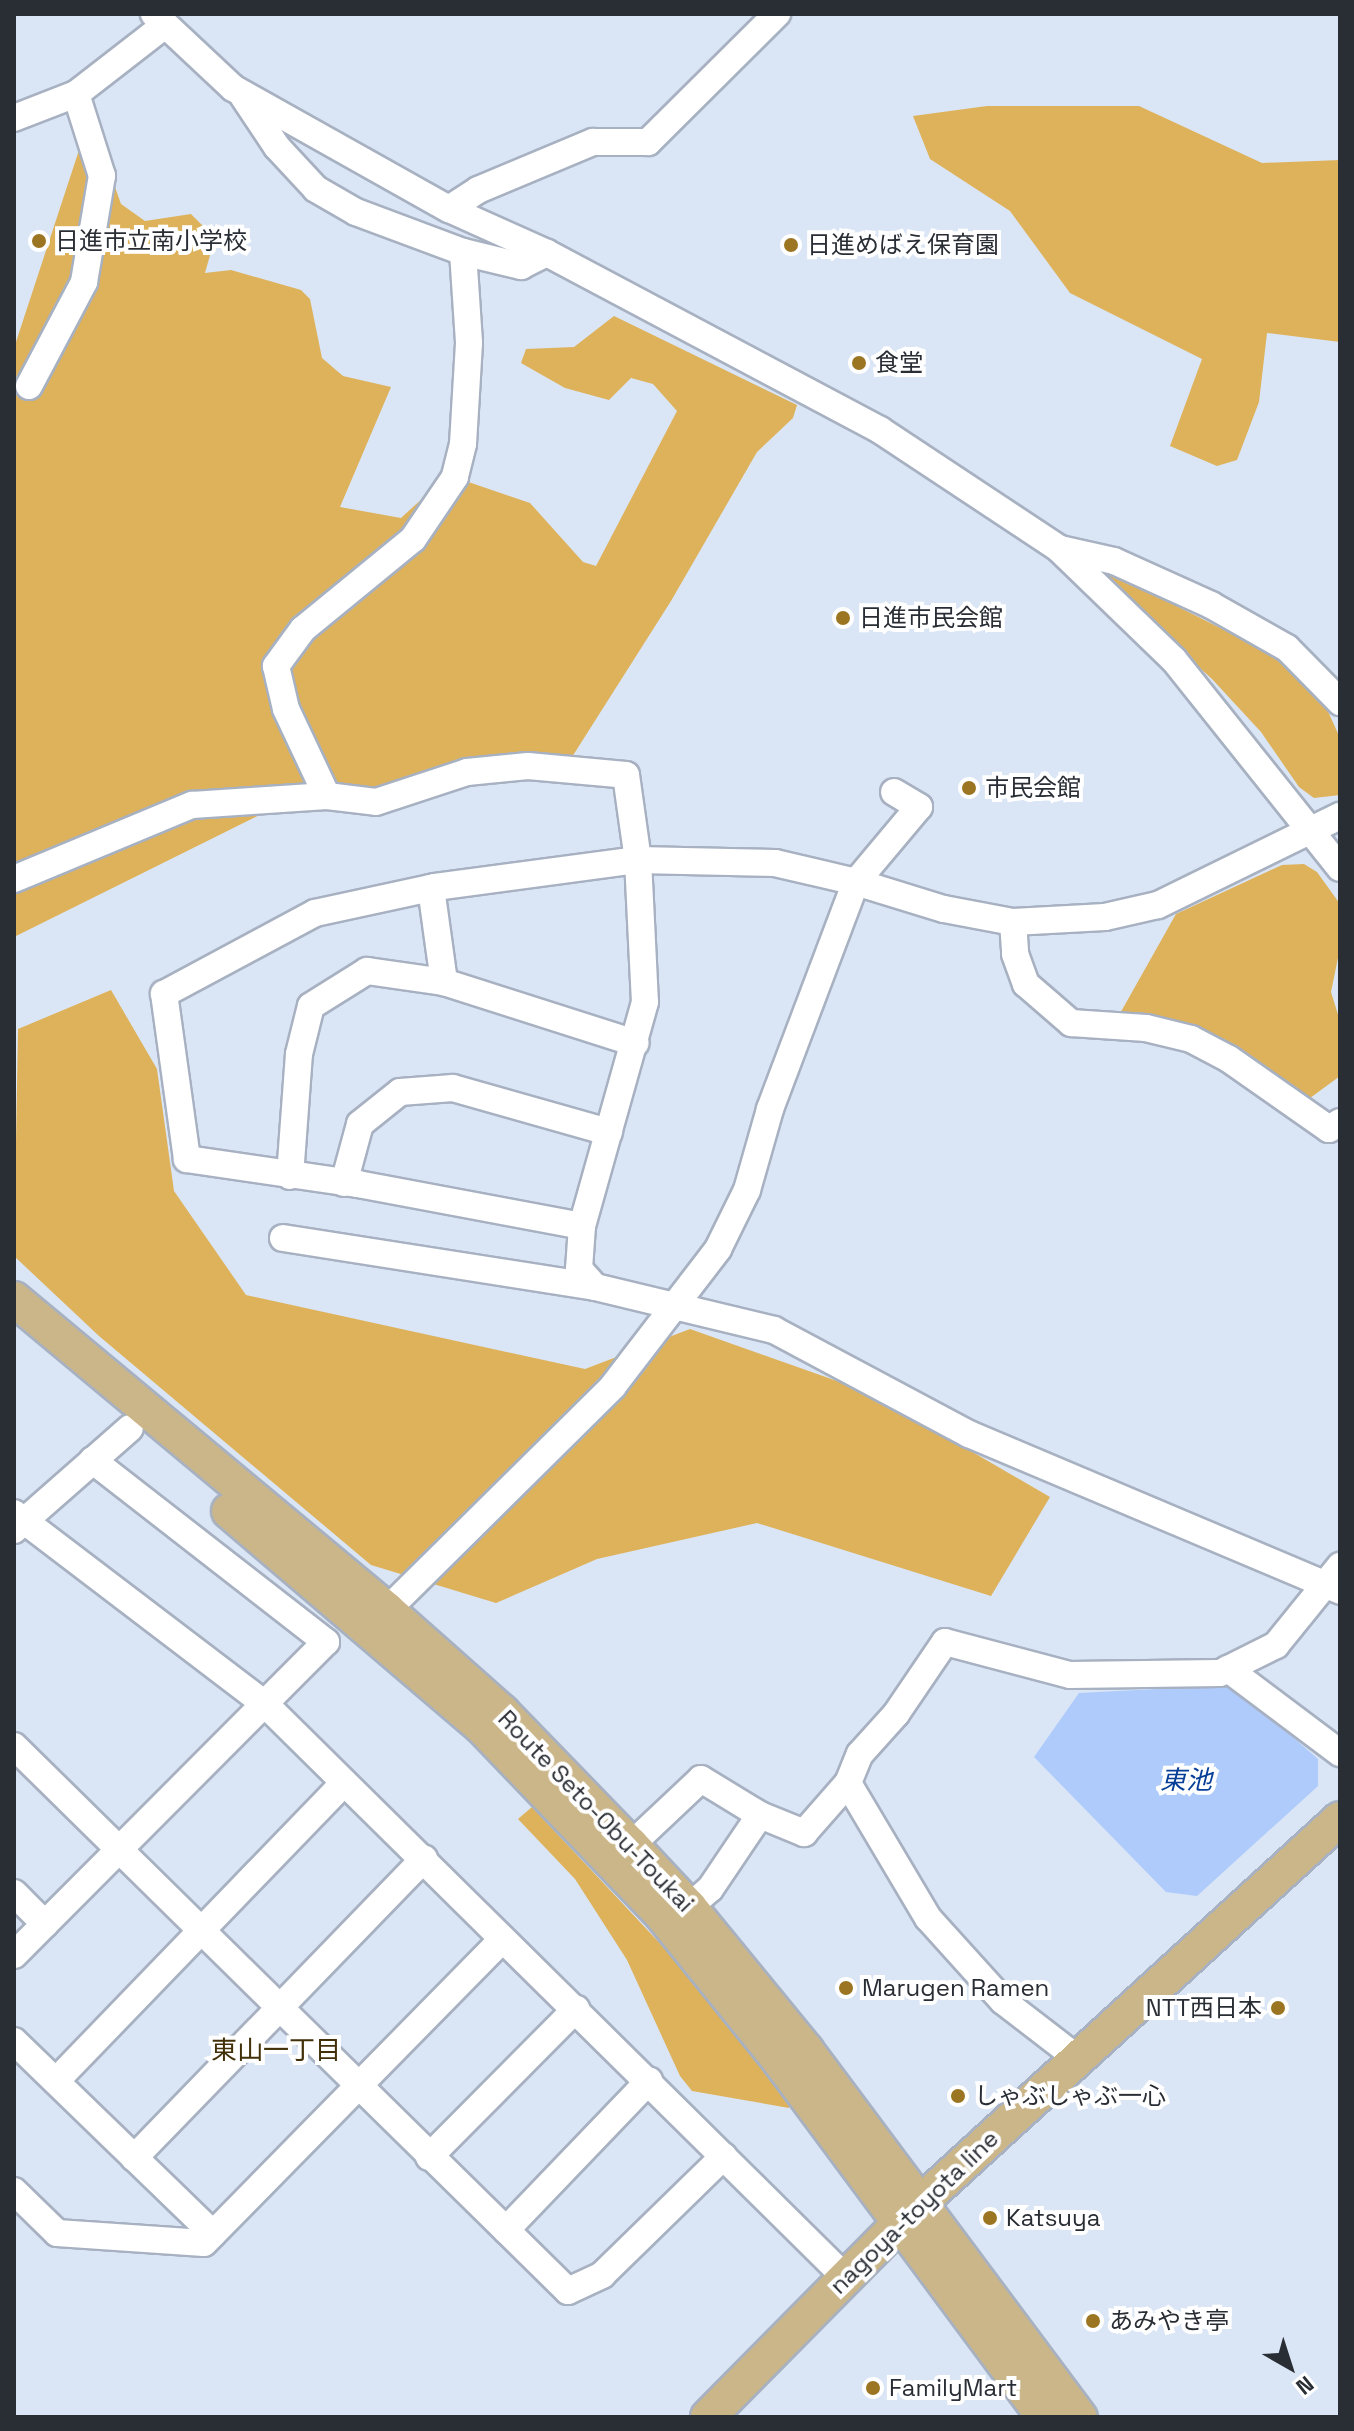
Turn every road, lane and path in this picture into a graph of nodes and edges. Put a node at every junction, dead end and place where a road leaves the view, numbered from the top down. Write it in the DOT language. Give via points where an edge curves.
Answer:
graph roads {
  1 [pos="777,14"];
  2 [pos="160,20"];
  3 [pos="240,92"];
  4 [pos="76,94"];
  5 [pos="14,118"];
  6 [pos="449,209"];
  7 [pos="463,252"];
  8 [pos="547,253"];
  9 [pos="29,386"];
  10 [pos="1058,548"];
  11 [pos="1340,702"];
  12 [pos="894,792"];
  13 [pos="327,796"];
  14 [pos="1340,816"];
  15 [pos="1313,833"];
  16 [pos="638,860"];
  17 [pos="1340,868"];
  18 [pos="14,879"];
  19 [pos="856,882"];
  20 [pos="431,888"];
  21 [pos="1013,922"];
  22 [pos="444,982"];
  23 [pos="635,1043"];
  24 [pos="1340,1122"];
  25 [pos="609,1132"];
  26 [pos="290,1176"];
  27 [pos="344,1183"];
  28 [pos="582,1226"];
  29 [pos="283,1238"];
  30 [pos="595,1287"];
  31 [pos="14,1299"];
  32 [pos="679,1305"];
  33 [pos="14,1330"];
  34 [pos="130,1428"];
  35 [pos="92,1460"];
  36 [pos="17,1521"];
  37 [pos="1335,1581"];
  38 [pos="387,1610"];
  39 [pos="1228,1669"];
  40 [pos="267,1706"];
  41 [pos="14,1746"];
  42 [pos="1340,1753"];
  43 [pos="344,1783"];
  44 [pos="848,1783"];
  45 [pos="760,1815"];
  46 [pos="1340,1819"];
  47 [pos="631,1845"];
  48 [pos="119,1852"];
  49 [pos="424,1859"];
  50 [pos="14,1893"];
  51 [pos="689,1907"];
  52 [pos="45,1924"];
  53 [pos="200,1932"];
  54 [pos="503,1939"];
  55 [pos="14,1955"];
  56 [pos="278,2008"];
  57 [pos="576,2009"];
  58 [pos="14,2041"];
  59 [pos="1077,2058"];
  60 [pos="56,2081"];
  61 [pos="649,2081"];
  62 [pos="357,2087"];
  63 [pos="724,2156"];
  64 [pos="429,2157"];
  65 [pos="134,2158"];
  66 [pos="14,2191"];
  67 [pos="910,2213"];
  68 [pos="506,2230"];
  69 [pos="213,2234"];
  70 [pos="845,2277"];
  71 [pos="708,2417"];
  72 [pos="1044,2417"];
  73 [pos="1080,2417"];
  1 -- 6 [label="street" via="648,142 593,142 478,190"];
  2 -- 3 [label="street"];
  2 -- 4 [label="street"];
  3 -- 6 [label="street"];
  3 -- 7 [label="street" via="277,147 316,189 356,212"];
  4 -- 5 [label="street"];
  4 -- 9 [label="street" via="102,176 84,282"];
  6 -- 8 [label="street"];
  7 -- 8 [label="street" via="521,266"];
  7 -- 13 [label="street" via="469,343 463,444 455,477 413,539 303,629 276,666 286,709"];
  8 -- 10 [label="street" via="880,430"];
  10 -- 11 [label="street" via="1114,561 1211,605 1287,648"];
  10 -- 15 [label="street" via="1174,660"];
  12 -- 19 [label="street" via="919,807"];
  13 -- 16 [label="street" via="376,802 467,772 528,766 626,775"];
  13 -- 18 [label="street" via="192,805"];
  14 -- 15 [label="street"];
  15 -- 17 [label="street"];
  15 -- 21 [label="street" via="1158,905 1105,917"];
  16 -- 19 [label="street" via="775,863"];
  16 -- 20 [label="street"];
  16 -- 23 [label="street" via="645,1002"];
  19 -- 21 [label="street" via="944,909"];
  19 -- 32 [label="street" via="770,1109 747,1190 718,1249"];
  20 -- 22 [label="street"];
  20 -- 26 [label="street" via="315,913 164,994 187,1159"];
  21 -- 24 [label="street" via="1015,954 1026,984 1071,1023 1146,1028 1191,1039 1229,1059 1329,1129"];
  22 -- 23 [label="street"];
  22 -- 26 [label="street" via="367,971 311,1006 299,1054"];
  23 -- 25 [label="street"];
  25 -- 27 [label="street" via="453,1088 400,1092 360,1124"];
  25 -- 28 [label="street"];
  26 -- 27 [label="street"];
  27 -- 28 [label="street"];
  28 -- 30 [label="street" via="579,1269"];
  29 -- 30 [label="street"];
  30 -- 32 [label="street"];
  31 -- 38 [label="main road, Route Seto-Obu-Toukai"];
  32 -- 37 [label="street" via="774,1330 969,1434"];
  32 -- 38 [label="street" via="613,1386"];
  33 -- 34 [label="main road, Route Seto-Obu-Toukai"];
  34 -- 35 [label="street"];
  34 -- 67 [label="main road, Route Seto-Obu-Toukai" via="480,1725 609,1858"];
  35 -- 36 [label="street"];
  35 -- 40 [label="street" via="326,1639"];
  36 -- 40 [label="street"];
  37 -- 39 [label="street" via="1276,1645"];
  38 -- 47 [label="main road, Route Seto-Obu-Toukai" via="502,1712"];
  39 -- 42 [label="street"];
  39 -- 44 [label="street" via="1070,1675 945,1642 896,1714 860,1754"];
  40 -- 43 [label="street"];
  40 -- 48 [label="street"];
  41 -- 48 [label="street"];
  43 -- 49 [label="street"];
  43 -- 53 [label="street"];
  44 -- 45 [label="street" via="804,1833"];
  44 -- 59 [label="street" via="928,1918 1003,2001"];
  45 -- 47 [label="street" via="701,1779"];
  45 -- 51 [label="street" via="710,1889"];
  46 -- 59 [label="main road, nagoya-toyota line"];
  47 -- 51 [label="main road, Route Seto-Obu-Toukai"];
  48 -- 52 [label="street"];
  48 -- 53 [label="street"];
  49 -- 54 [label="street"];
  49 -- 56 [label="street"];
  50 -- 52 [label="street"];
  51 -- 67 [label="main road, Route Seto-Obu-Toukai" via="806,2050"];
  52 -- 55 [label="street"];
  53 -- 56 [label="street"];
  53 -- 60 [label="street"];
  54 -- 57 [label="street"];
  54 -- 62 [label="street"];
  56 -- 62 [label="street"];
  56 -- 65 [label="street"];
  57 -- 61 [label="street"];
  57 -- 64 [label="street"];
  58 -- 60 [label="street"];
  59 -- 67 [label="main road, nagoya-toyota line"];
  60 -- 65 [label="street"];
  61 -- 63 [label="street"];
  61 -- 68 [label="street"];
  62 -- 64 [label="street"];
  62 -- 69 [label="street"];
  63 -- 68 [label="street" via="602,2275 568,2291"];
  63 -- 70 [label="street"];
  64 -- 68 [label="street"];
  65 -- 69 [label="street"];
  66 -- 69 [label="street" via="57,2233 197,2246"];
  67 -- 70 [label="main road, nagoya-toyota line"];
  67 -- 72 [label="main road, Route Seto-Obu-Toukai"];
  67 -- 73 [label="main road, Route Seto-Obu-Toukai"];
  70 -- 71 [label="main road, nagoya-toyota line"];
}
